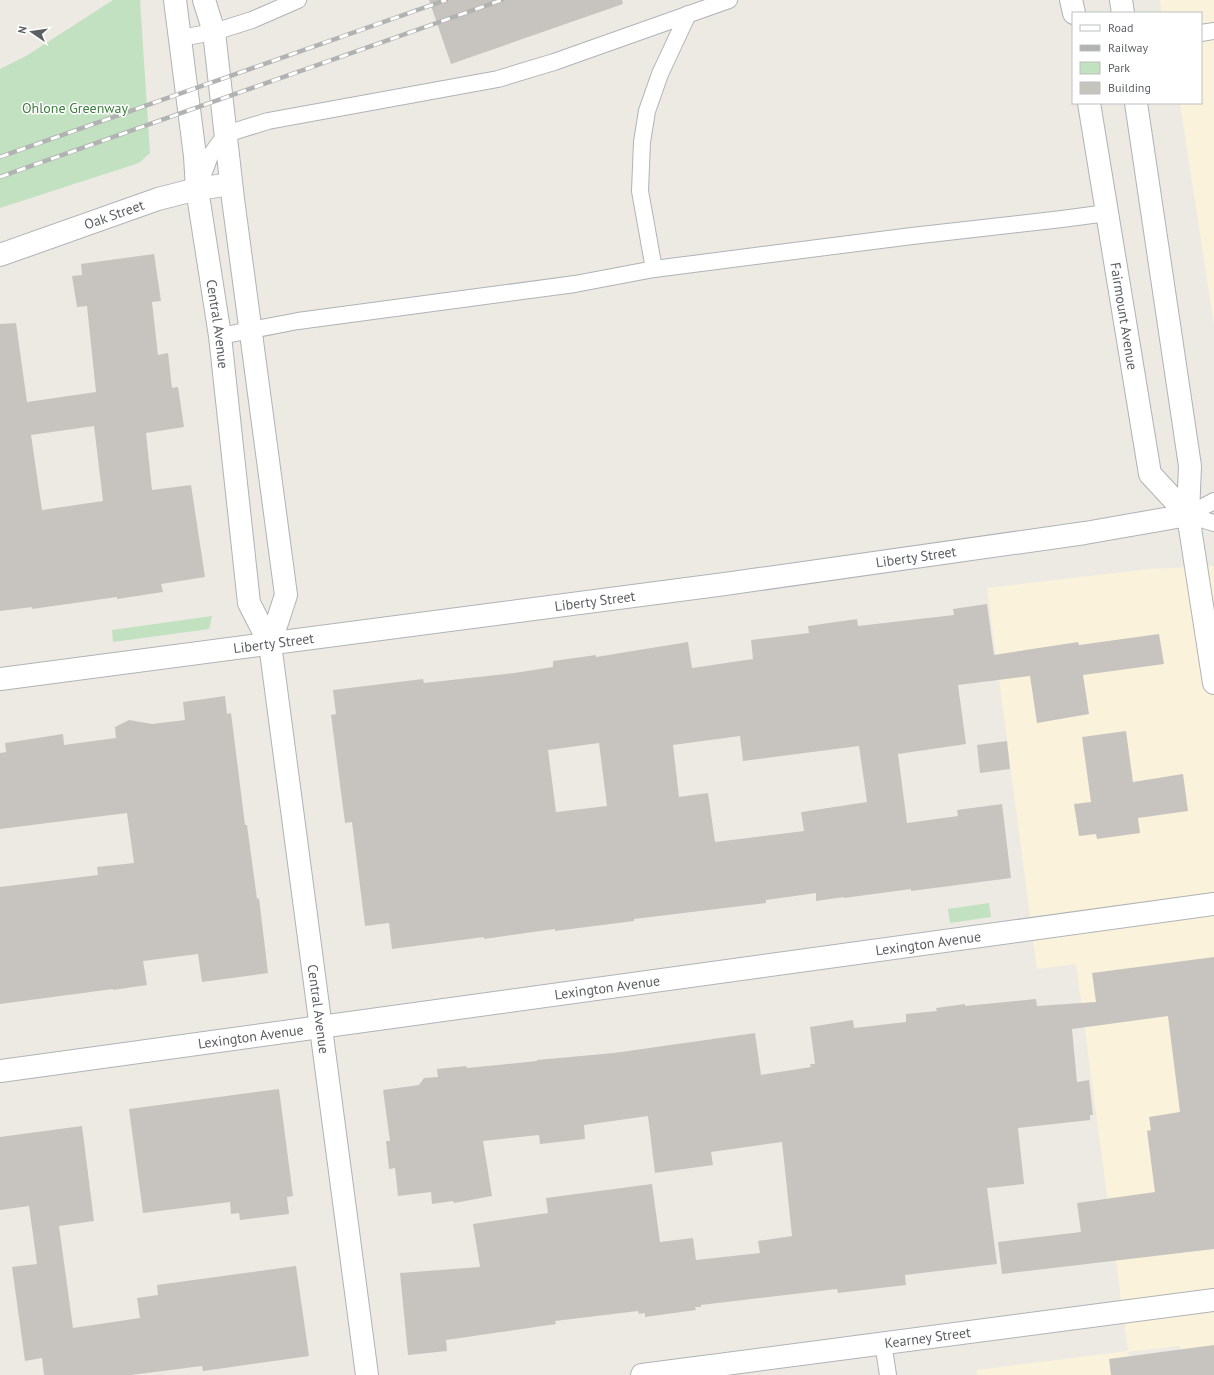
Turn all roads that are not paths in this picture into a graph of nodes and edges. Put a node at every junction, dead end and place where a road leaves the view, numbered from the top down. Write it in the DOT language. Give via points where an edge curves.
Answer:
graph roads {
  1 [pos="175,0"];
  2 [pos="204,0"];
  3 [pos="298,0"];
  4 [pos="729,0"];
  5 [pos="1071,0"];
  6 [pos="1121,0"];
  7 [pos="1074,12"];
  8 [pos="1123,12"];
  9 [pos="688,14"];
  10 [pos="1214,31"];
  11 [pos="214,32"];
  12 [pos="1202,33"];
  13 [pos="180,38"];
  14 [pos="1089,104"];
  15 [pos="1136,104"];
  16 [pos="226,134"];
  17 [pos="231,184"];
  18 [pos="197,189"];
  19 [pos="1107,213"];
  20 [pos="0,255"];
  21 [pos="654,269"];
  22 [pos="250,330"];
  23 [pos="220,336"];
  24 [pos="1214,501"];
  25 [pos="1188,516"];
  26 [pos="1214,523"];
  27 [pos="270,644"];
  28 [pos="0,679"];
  29 [pos="1214,683"];
  30 [pos="1214,904"];
  31 [pos="320,1028"];
  32 [pos="0,1071"];
  33 [pos="1214,1300"];
  34 [pos="883,1343"];
  35 [pos="367,1375"];
  36 [pos="642,1375"];
  37 [pos="888,1375"];
  1 -- 13 [label="street, Central Avenue"];
  2 -- 11 [label="street, Central Avenue"];
  3 -- 11 [label="lane" via="252,20"];
  4 -- 9 [label="lane"];
  5 -- 7 [label="street"];
  6 -- 8 [label="street"];
  9 -- 16 [label="lane" via="554,62 498,79 268,121"];
  9 -- 21 [label="lane" via="660,74 647,111 642,142 640,191"];
  10 -- 12 [label="lane"];
  11 -- 13 [label="lane"];
  11 -- 16 [label="street, Central Avenue"];
  13 -- 18 [label="street, Central Avenue"];
  14 -- 19 [label="street, Fairmount Avenue"];
  15 -- 25 [label="street" via="1190,466"];
  16 -- 17 [label="street, Central Avenue"];
  16 -- 18 [label="lane" via="210,156"];
  17 -- 18 [label="street, Oak Street"];
  17 -- 22 [label="street, Central Avenue"];
  18 -- 20 [label="street, Oak Street" via="158,199"];
  18 -- 23 [label="street, Central Avenue"];
  19 -- 21 [label="lane"];
  19 -- 25 [label="street, Fairmount Avenue" via="1150,474"];
  21 -- 22 [label="lane" via="575,284 298,321"];
  22 -- 23 [label="lane"];
  22 -- 27 [label="street, Central Avenue" via="286,595"];
  23 -- 27 [label="street, Central Avenue" via="249,603"];
  24 -- 25 [label="lane"];
  25 -- 26 [label="lane"];
  25 -- 27 [label="street, Liberty Street" via="733,583"];
  25 -- 29 [label="street"];
  27 -- 28 [label="street, Liberty Street"];
  27 -- 31 [label="street, Central Avenue"];
  30 -- 31 [label="street, Lexington Avenue"];
  31 -- 32 [label="street, Lexington Avenue"];
  31 -- 35 [label="street, Central Avenue"];
  33 -- 34 [label="street, Kearney Street"];
  34 -- 36 [label="street, Kearney Street"];
  34 -- 37 [label="lane"];
}
